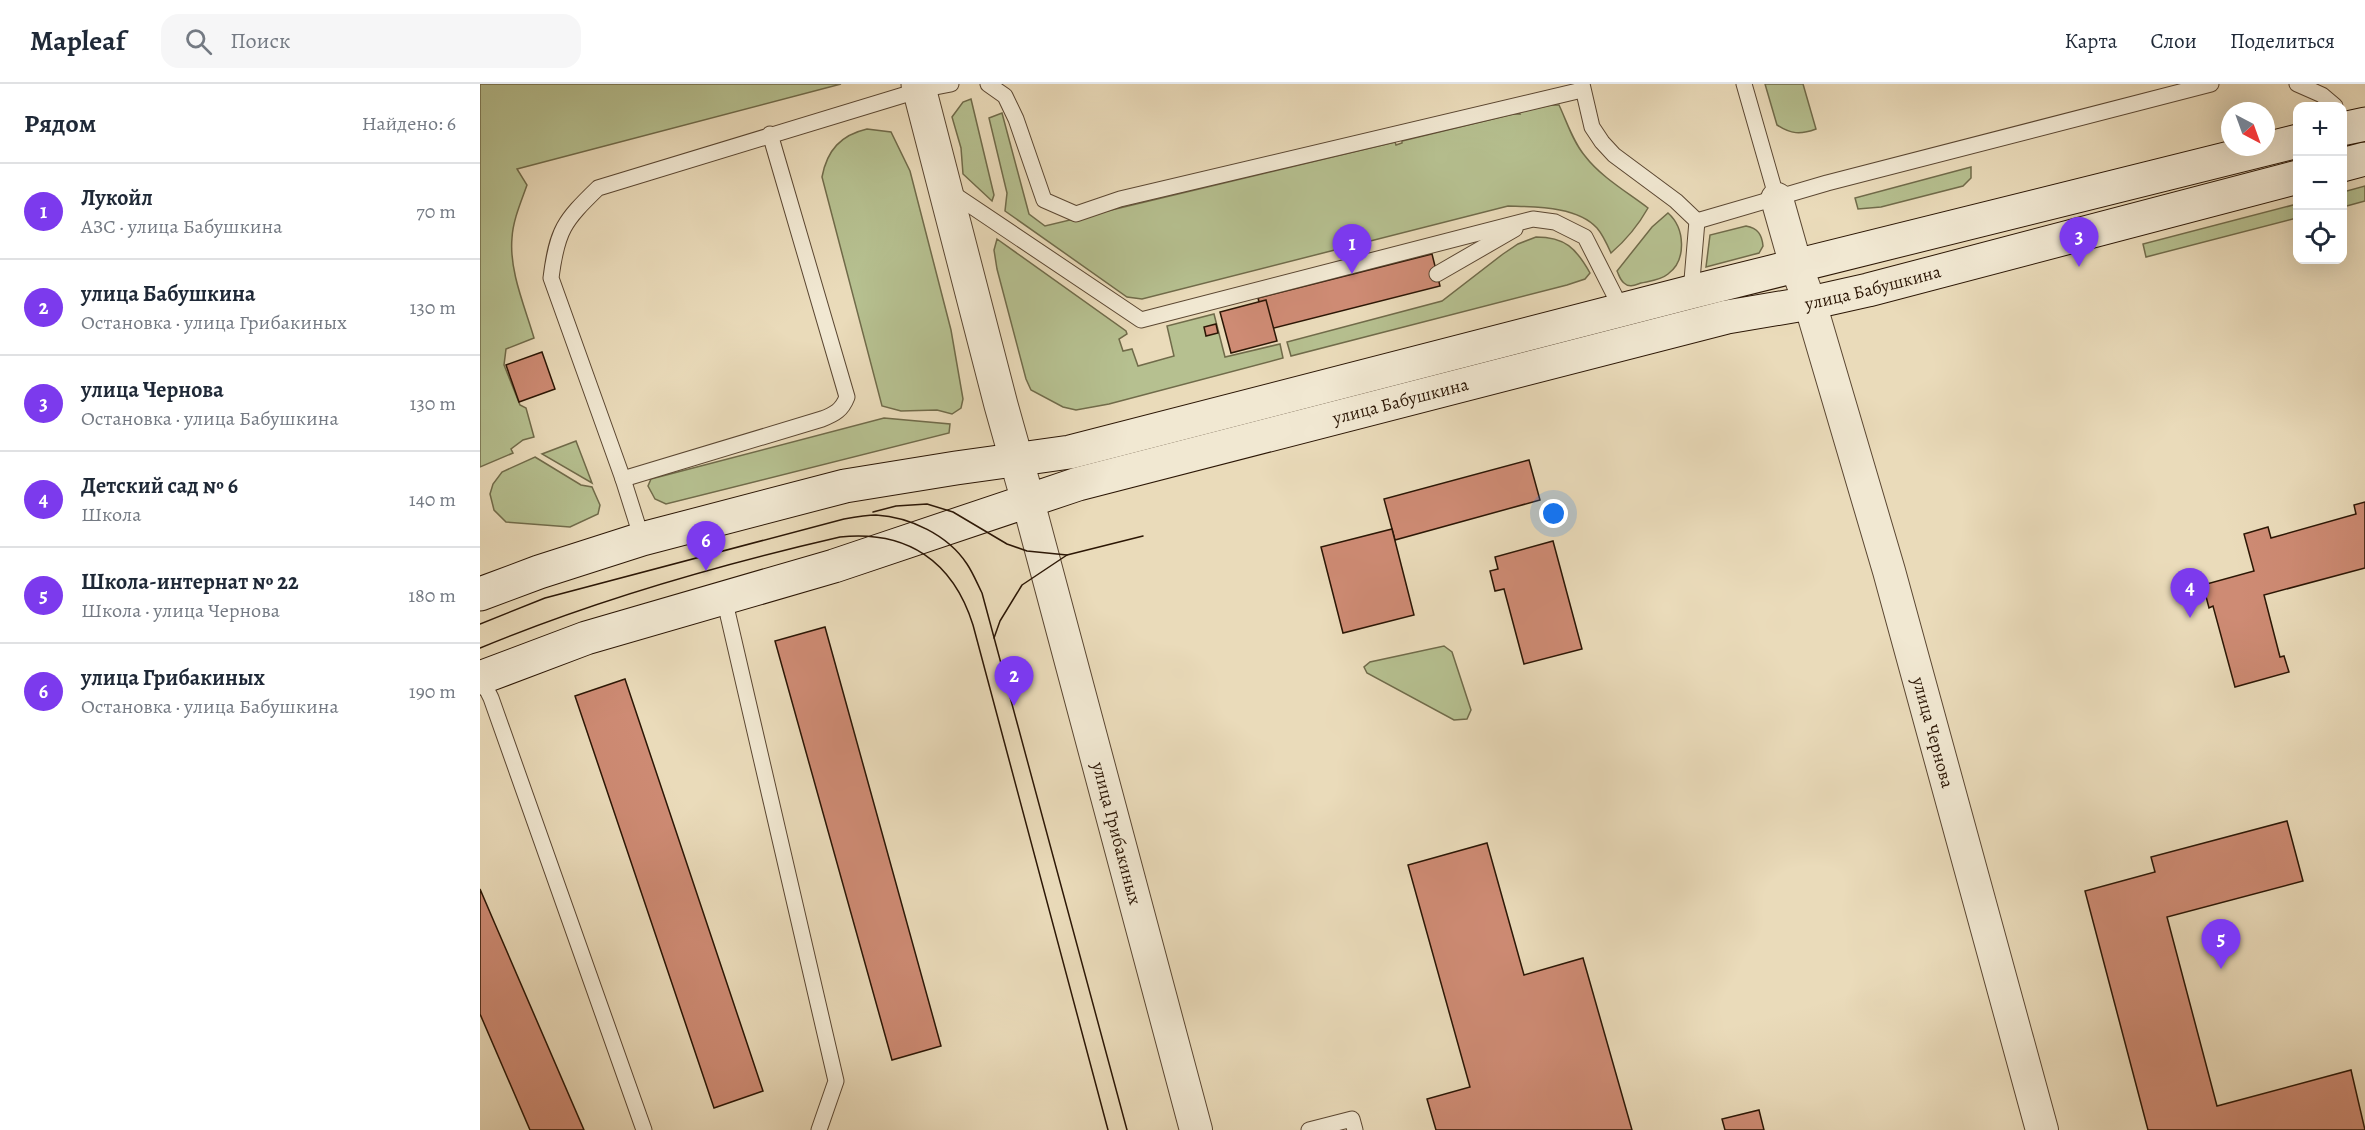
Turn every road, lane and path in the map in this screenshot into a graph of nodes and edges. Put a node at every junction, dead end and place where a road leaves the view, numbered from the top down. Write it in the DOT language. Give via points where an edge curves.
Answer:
graph roads {
  1 [pos="988,84"];
  2 [pos="1744,84"];
  3 [pos="2211,84"];
  4 [pos="2297,84"];
  5 [pos="930,86"];
  6 [pos="1582,87"];
  7 [pos="2349,120"];
  8 [pos="770,134"];
  9 [pos="2293,142"];
  10 [pos="2365,159"];
  11 [pos="2347,164"];
  12 [pos="2293,178"];
  13 [pos="947,189"];
  14 [pos="1777,199"];
  15 [pos="1533,219"];
  16 [pos="1697,221"];
  17 [pos="1796,266"];
  18 [pos="1437,274"];
  19 [pos="1691,292"];
  20 [pos="1810,303"];
  21 [pos="1622,310"];
  22 [pos="1017,459"];
  23 [pos="624,479"];
  24 [pos="1028,501"];
  25 [pos="642,539"];
  26 [pos="480,594"];
  27 [pos="724,598"];
  28 [pos="480,678"];
  29 [pos="644,1130"];
  30 [pos="819,1130"];
  31 [pos="1196,1130"];
  32 [pos="1309,1130"];
  33 [pos="1355,1130"];
  34 [pos="2042,1130"];
  1 -- 6 [label="lane" via="1005,96 1016,118 1044,200 1076,214"];
  2 -- 14 [label="lane"];
  3 -- 14 [label="lane"];
  4 -- 7 [label="lane" via="2322,95"];
  5 -- 8 [label="lane"];
  5 -- 13 [label="main road, улица Грибакиных"];
  6 -- 16 [label="lane" via="1592,127 1614,155"];
  8 -- 23 [label="lane" via="598,188 569,216 555,246 551,278"];
  8 -- 23 [label="lane" via="847,397 835,414 822,419"];
  9 -- 17 [label="main road, улица Бабушкина"];
  10 -- 11 [label="main road"];
  12 -- 20 [label="main road, улица Бабушкина"];
  13 -- 15 [label="lane" via="1141,320 1282,288"];
  13 -- 22 [label="main road, улица Грибакиных"];
  14 -- 16 [label="lane"];
  14 -- 17 [label="street, улица Чернова"];
  15 -- 18 [label="lane"];
  15 -- 21 [label="lane" via="1555,222 1585,237"];
  16 -- 19 [label="lane"];
  17 -- 19 [label="main road, улица Бабушкина"];
  17 -- 20 [label="street, улица Чернова"];
  19 -- 21 [label="main road, улица Бабушкина"];
  20 -- 24 [label="main road, улица Бабушкина" via="1727,317 1078,484"];
  20 -- 34 [label="street, улица Чернова" via="1889,571"];
  21 -- 22 [label="main road, улица Бабушкина" via="1070,452"];
  22 -- 24 [label="main road, улица Грибакиных"];
  22 -- 25 [label="main road, улица Бабушкина" via="845,486"];
  23 -- 25 [label="lane"];
  24 -- 27 [label="main road, улица Бабушкина"];
  24 -- 31 [label="street, улица Грибакиных"];
  25 -- 26 [label="main road, улица Бабушкина"];
  27 -- 28 [label="main road, улица Бабушкина" via="586,638"];
  27 -- 30 [label="lane" via="836,1080"];
  28 -- 29 [label="lane" via="491,699"];
  32 -- 33 [label="lane" via="1352,1119"];
}
